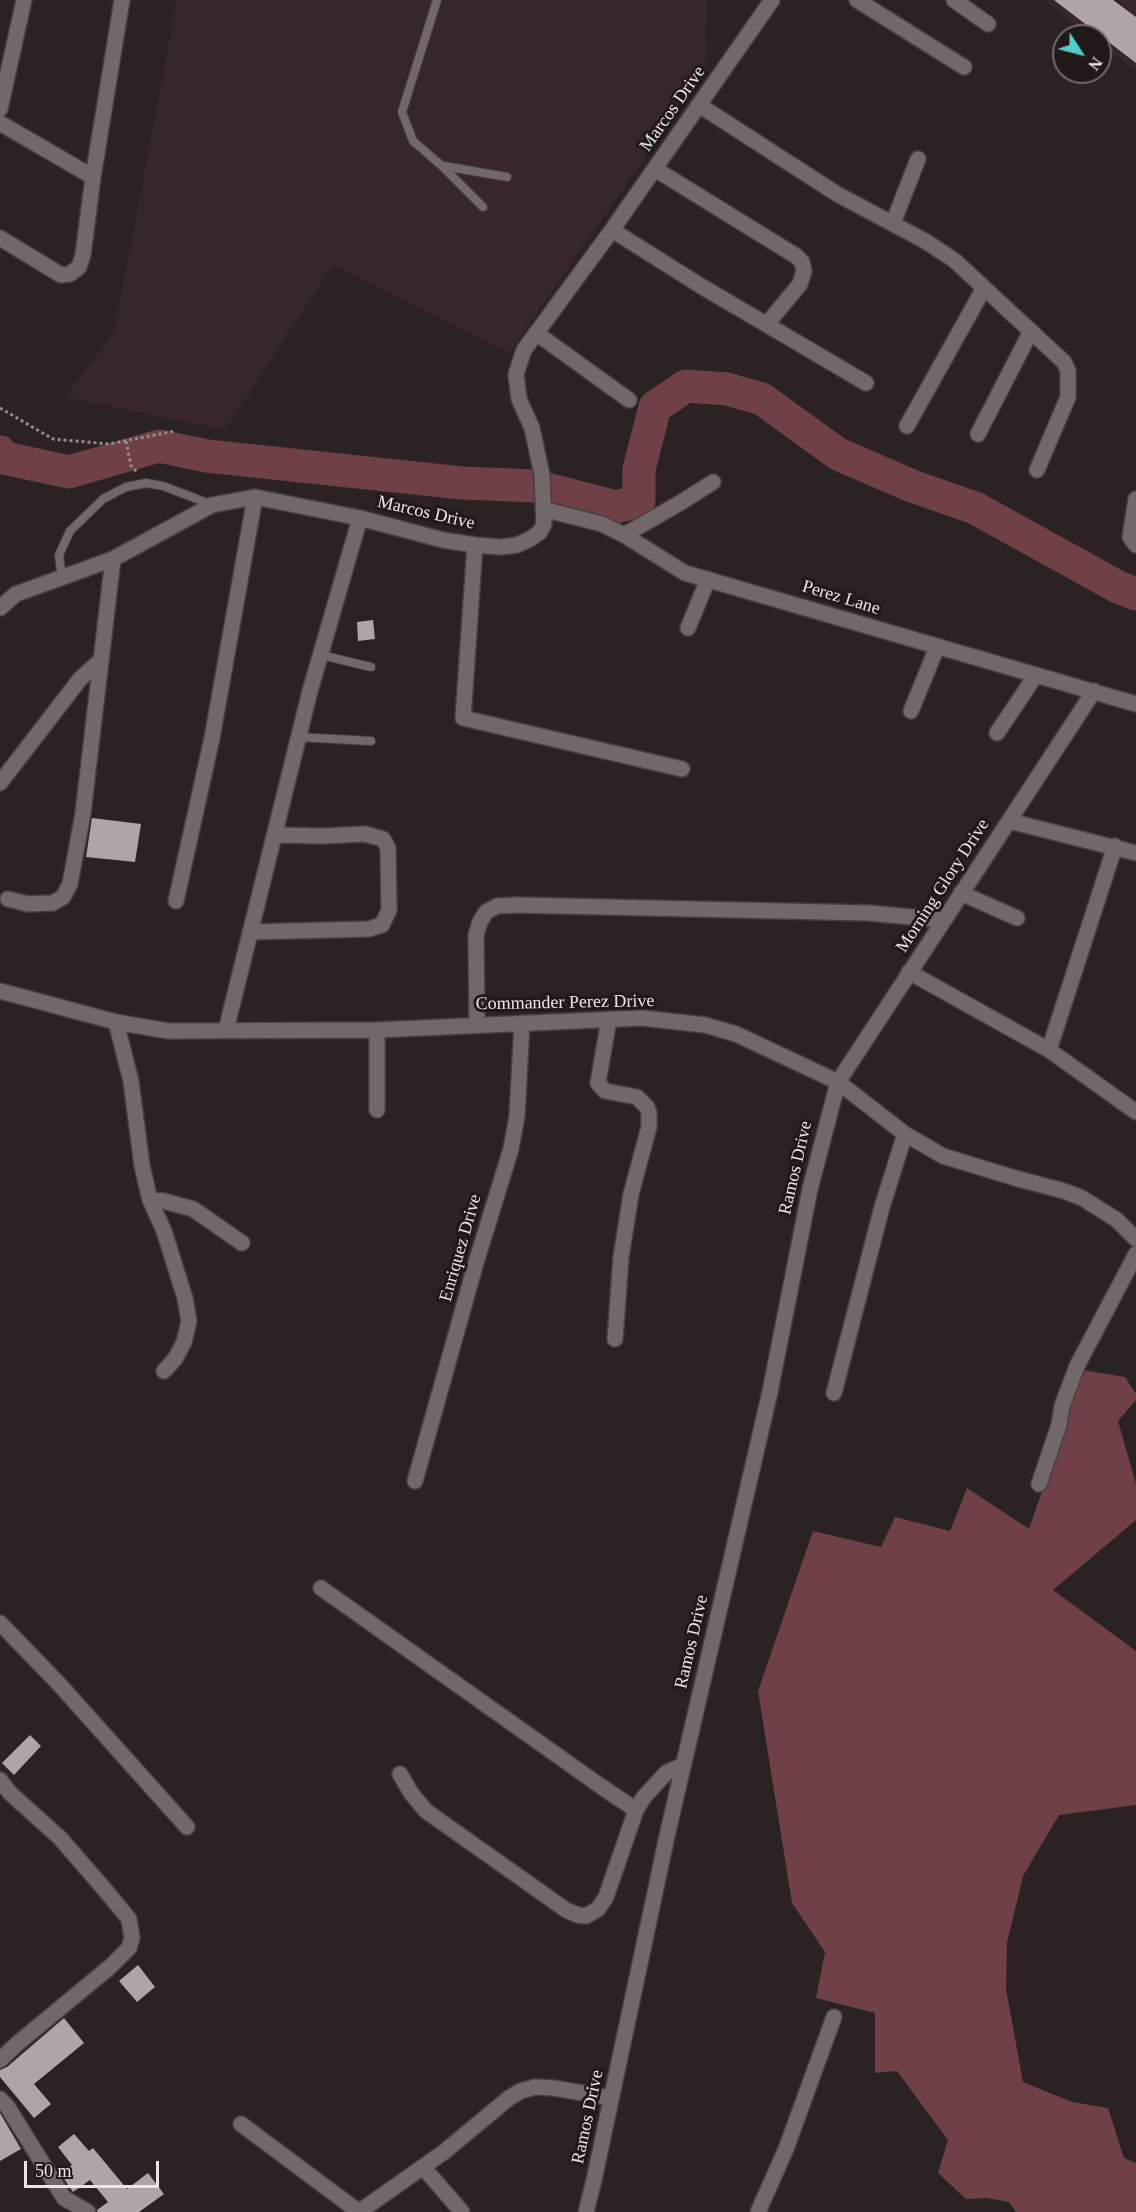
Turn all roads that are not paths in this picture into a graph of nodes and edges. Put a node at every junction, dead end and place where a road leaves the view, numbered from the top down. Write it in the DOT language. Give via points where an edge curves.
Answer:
graph roads {
  1 [pos="24,0"];
  2 [pos="122,0"];
  3 [pos="437,0"];
  4 [pos="772,0"];
  5 [pos="857,0"];
  6 [pos="954,0"];
  7 [pos="988,24"];
  8 [pos="964,67"];
  9 [pos="699,105"];
  10 [pos="0,109"];
  11 [pos="0,123"];
  12 [pos="918,159"];
  13 [pos="442,166"];
  14 [pos="655,169"];
  15 [pos="93,177"];
  16 [pos="507,177"];
  17 [pos="483,207"];
  18 [pos="893,223"];
  19 [pos="612,230"];
  20 [pos="0,238"];
  21 [pos="984,288"];
  22 [pos="767,324"];
  23 [pos="1031,331"];
  24 [pos="536,333"];
  25 [pos="866,383"];
  26 [pos="630,400"];
  27 [pos="907,426"];
  28 [pos="978,434"];
  29 [pos="1038,470"];
  30 [pos="713,482"];
  31 [pos="255,497"];
  32 [pos="1136,499"];
  33 [pos="212,505"];
  34 [pos="543,505"];
  35 [pos="360,518"];
  36 [pos="624,535"];
  37 [pos="475,545"];
  38 [pos="1136,545"];
  39 [pos="113,559"];
  40 [pos="62,578"];
  41 [pos="708,579"];
  42 [pos="0,608"];
  43 [pos="688,628"];
  44 [pos="937,647"];
  45 [pos="321,655"];
  46 [pos="100,660"];
  47 [pos="371,667"];
  48 [pos="1036,675"];
  49 [pos="1094,691"];
  50 [pos="1136,704"];
  51 [pos="911,711"];
  52 [pos="997,733"];
  53 [pos="298,737"];
  54 [pos="371,741"];
  55 [pos="682,769"];
  56 [pos="0,783"];
  57 [pos="1009,821"];
  58 [pos="276,835"];
  59 [pos="1116,846"];
  60 [pos="1136,853"];
  61 [pos="961,893"];
  62 [pos="8,899"];
  63 [pos="176,901"];
  64 [pos="1017,918"];
  65 [pos="943,920"];
  66 [pos="249,932"];
  67 [pos="909,972"];
  68 [pos="0,991"];
  69 [pos="609,1019"];
  70 [pos="116,1022"];
  71 [pos="522,1023"];
  72 [pos="477,1024"];
  73 [pos="226,1030"];
  74 [pos="377,1030"];
  75 [pos="1048,1050"];
  76 [pos="838,1082"];
  77 [pos="1135,1108"];
  78 [pos="377,1110"];
  79 [pos="905,1134"];
  80 [pos="150,1200"];
  81 [pos="1136,1239"];
  82 [pos="242,1243"];
  83 [pos="1136,1254"];
  84 [pos="615,1339"];
  85 [pos="164,1371"];
  86 [pos="834,1394"];
  87 [pos="415,1481"];
  88 [pos="1039,1484"];
  89 [pos="321,1588"];
  90 [pos="0,1623"];
  91 [pos="683,1765"];
  92 [pos="400,1774"];
  93 [pos="0,1780"];
  94 [pos="636,1810"];
  95 [pos="187,1827"];
  96 [pos="834,2017"];
  97 [pos="0,2060"];
  98 [pos="611,2098"];
  99 [pos="0,2099"];
  100 [pos="241,2124"];
  101 [pos="423,2167"];
  102 [pos="88,2212"];
  103 [pos="359,2212"];
  104 [pos="462,2212"];
  105 [pos="586,2212"];
  106 [pos="758,2212"];
  1 -- 10 [label="street"];
  2 -- 15 [label="street"];
  3 -- 13 [label="lane" via="402,112 413,141"];
  4 -- 9 [label="street, Marcos Drive"];
  5 -- 8 [label="street"];
  6 -- 7 [label="street"];
  9 -- 14 [label="street, Marcos Drive"];
  9 -- 18 [label="street" via="837,194"];
  11 -- 15 [label="street"];
  12 -- 18 [label="street"];
  13 -- 16 [label="lane"];
  13 -- 17 [label="lane"];
  14 -- 19 [label="street, Marcos Drive"];
  14 -- 22 [label="street" via="802,262 800,284"];
  15 -- 20 [label="street" via="83,255 79,267 70,274 61,275"];
  18 -- 21 [label="street" via="954,260"];
  19 -- 22 [label="street"];
  19 -- 24 [label="street, Marcos Drive"];
  21 -- 23 [label="street"];
  21 -- 27 [label="street"];
  22 -- 25 [label="street"];
  23 -- 28 [label="street"];
  23 -- 29 [label="street" via="1064,362 1069,382 1068,397"];
  24 -- 26 [label="street"];
  24 -- 34 [label="street, Marcos Drive" via="524,350 516,374 519,399 531,428 542,475"];
  30 -- 36 [label="street"];
  31 -- 33 [label="street, Marcos Drive"];
  31 -- 35 [label="street, Marcos Drive"];
  31 -- 63 [label="street" via="212,738"];
  32 -- 38 [label="street" via="1130,537"];
  33 -- 39 [label="street, Marcos Drive"];
  33 -- 40 [label="lane" via="163,486 146,483 126,487 103,499 70,531 59,555"];
  34 -- 36 [label="street, Perez Lane"];
  34 -- 37 [label="street, Marcos Drive" via="544,524 530,539 501,547"];
  35 -- 37 [label="street, Marcos Drive"];
  35 -- 45 [label="street"];
  36 -- 41 [label="street, Perez Lane" via="678,569"];
  37 -- 55 [label="street" via="463,718"];
  39 -- 40 [label="street, Marcos Drive"];
  39 -- 46 [label="street"];
  40 -- 42 [label="street, Marcos Drive" via="16,594"];
  41 -- 43 [label="street"];
  41 -- 44 [label="street, Perez Lane"];
  44 -- 48 [label="street, Perez Lane"];
  44 -- 51 [label="street"];
  45 -- 47 [label="lane"];
  45 -- 53 [label="street"];
  46 -- 56 [label="street" via="80,679"];
  46 -- 62 [label="street" via="83,813 70,884 63,897 45,905"];
  48 -- 49 [label="street, Perez Lane"];
  48 -- 52 [label="street"];
  49 -- 50 [label="street, Perez Lane"];
  49 -- 57 [label="street"];
  53 -- 54 [label="lane"];
  53 -- 58 [label="street"];
  57 -- 59 [label="street, Morning Glory Drive"];
  57 -- 61 [label="street, Morning Glory Drive"];
  58 -- 66 [label="street"];
  58 -- 66 [label="street" via="366,834 383,839 388,848 389,910 382,925 369,929"];
  59 -- 60 [label="street, Morning Glory Drive"];
  59 -- 75 [label="street"];
  61 -- 64 [label="street"];
  61 -- 65 [label="street, Morning Glory Drive"];
  65 -- 67 [label="street, Morning Glory Drive"];
  65 -- 72 [label="street" via="869,913 497,906 486,912 476,935"];
  66 -- 73 [label="street"];
  67 -- 75 [label="street"];
  67 -- 76 [label="street, Morning Glory Drive"];
  68 -- 70 [label="street, Commander Perez Drive"];
  69 -- 71 [label="street, Commander Perez Drive"];
  69 -- 76 [label="street, Commander Perez Drive" via="642,1018 705,1025 736,1034"];
  69 -- 84 [label="street" via="598,1083 605,1091 637,1097 649,1113 621,1257"];
  70 -- 73 [label="street, Commander Perez Drive" via="168,1031"];
  70 -- 80 [label="street" via="131,1081"];
  71 -- 72 [label="street, Commander Perez Drive"];
  71 -- 87 [label="street, Enriquez Drive" via="517,1116 511,1149"];
  72 -- 74 [label="street, Commander Perez Drive"];
  73 -- 74 [label="street, Commander Perez Drive"];
  74 -- 78 [label="street"];
  75 -- 77 [label="street"];
  76 -- 79 [label="street, Commander Perez Drive"];
  76 -- 91 [label="street, Ramos Drive" via="812,1178 770,1392"];
  79 -- 81 [label="street, Commander Perez Drive" via="944,1156 1082,1198"];
  79 -- 86 [label="street"];
  80 -- 82 [label="street" via="193,1209"];
  80 -- 85 [label="street" via="164,1231 189,1321 184,1342"];
  83 -- 88 [label="street" via="1077,1366"];
  89 -- 94 [label="street"];
  90 -- 95 [label="street"];
  91 -- 94 [label="street" via="666,1773"];
  91 -- 98 [label="street, Ramos Drive"];
  92 -- 94 [label="street" via="426,1811 578,1915 592,1914 606,1897"];
  93 -- 97 [label="street" via="60,1838 106,1891 129,1919 132,1938 129,1948 111,1966"];
  96 -- 106 [label="street" via="786,2149"];
  98 -- 101 [label="street" via="554,2088 521,2091"];
  98 -- 105 [label="street, Ramos Drive"];
  99 -- 102 [label="street" via="64,2198"];
  100 -- 103 [label="street"];
  101 -- 103 [label="street"];
  101 -- 104 [label="street"];
}
